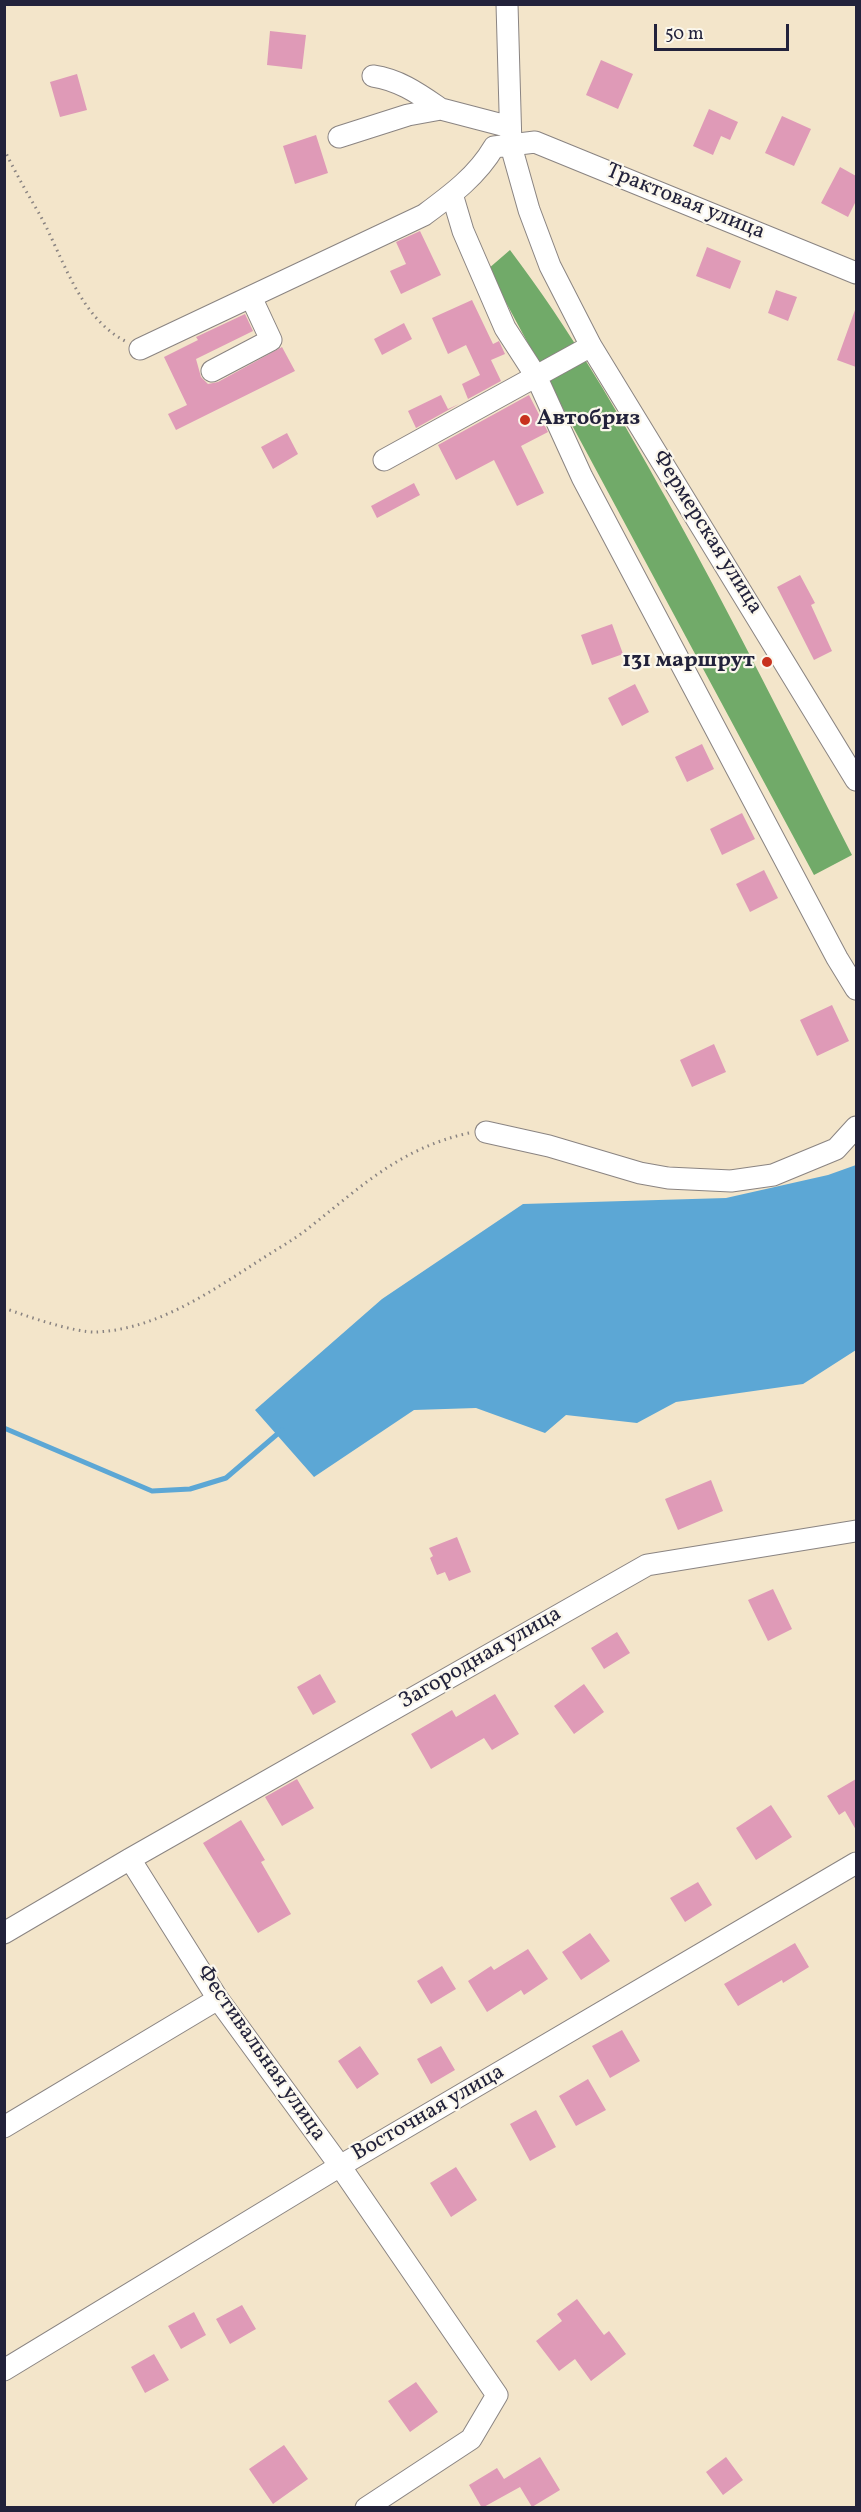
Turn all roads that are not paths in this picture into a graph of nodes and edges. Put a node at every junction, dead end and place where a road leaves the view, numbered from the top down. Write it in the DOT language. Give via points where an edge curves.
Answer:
graph roads {
  1 [pos="507,4"];
  2 [pos="373,76"];
  3 [pos="441,109"];
  4 [pos="511,136"];
  5 [pos="339,137"];
  6 [pos="453,194"];
  7 [pos="856,273"];
  8 [pos="251,297"];
  9 [pos="591,346"];
  10 [pos="140,349"];
  11 [pos="212,371"];
  12 [pos="536,376"];
  13 [pos="384,460"];
  14 [pos="856,780"];
  15 [pos="856,989"];
  16 [pos="856,1127"];
  17 [pos="486,1132"];
  18 [pos="856,1531"];
  19 [pos="130,1859"];
  20 [pos="856,1863"];
  21 [pos="4,1933"];
  22 [pos="218,1999"];
  23 [pos="4,2127"];
  24 [pos="340,2166"];
  25 [pos="4,2370"];
  26 [pos="366,2508"];
  1 -- 4 [label="street, Фермерская улица"];
  2 -- 3 [label="street" via="390,78"];
  3 -- 4 [label="street"];
  3 -- 5 [label="street"];
  4 -- 6 [label="street" via="494,147"];
  4 -- 7 [label="street, Трактовая улица" via="535,142"];
  4 -- 9 [label="street, Фермерская улица" via="529,210 550,266"];
  6 -- 8 [label="street" via="424,215"];
  6 -- 12 [label="street" via="463,231 505,328"];
  8 -- 10 [label="street"];
  8 -- 11 [label="street" via="271,340"];
  9 -- 12 [label="street"];
  9 -- 14 [label="street, Фермерская улица"];
  12 -- 13 [label="street"];
  12 -- 15 [label="street" via="582,477"];
  16 -- 17 [label="street" via="836,1149 773,1175 731,1181 640,1173"];
  18 -- 19 [label="street, Загородная улица" via="647,1565"];
  19 -- 21 [label="street, Загородная улица"];
  19 -- 22 [label="street, Фестивальная улица"];
  20 -- 24 [label="street, Восточная улица"];
  22 -- 23 [label="street"];
  22 -- 24 [label="street, Фестивальная улица"];
  24 -- 25 [label="street, Восточная улица"];
  24 -- 26 [label="street, Фестивальная улица" via="497,2395 471,2439"];
}
